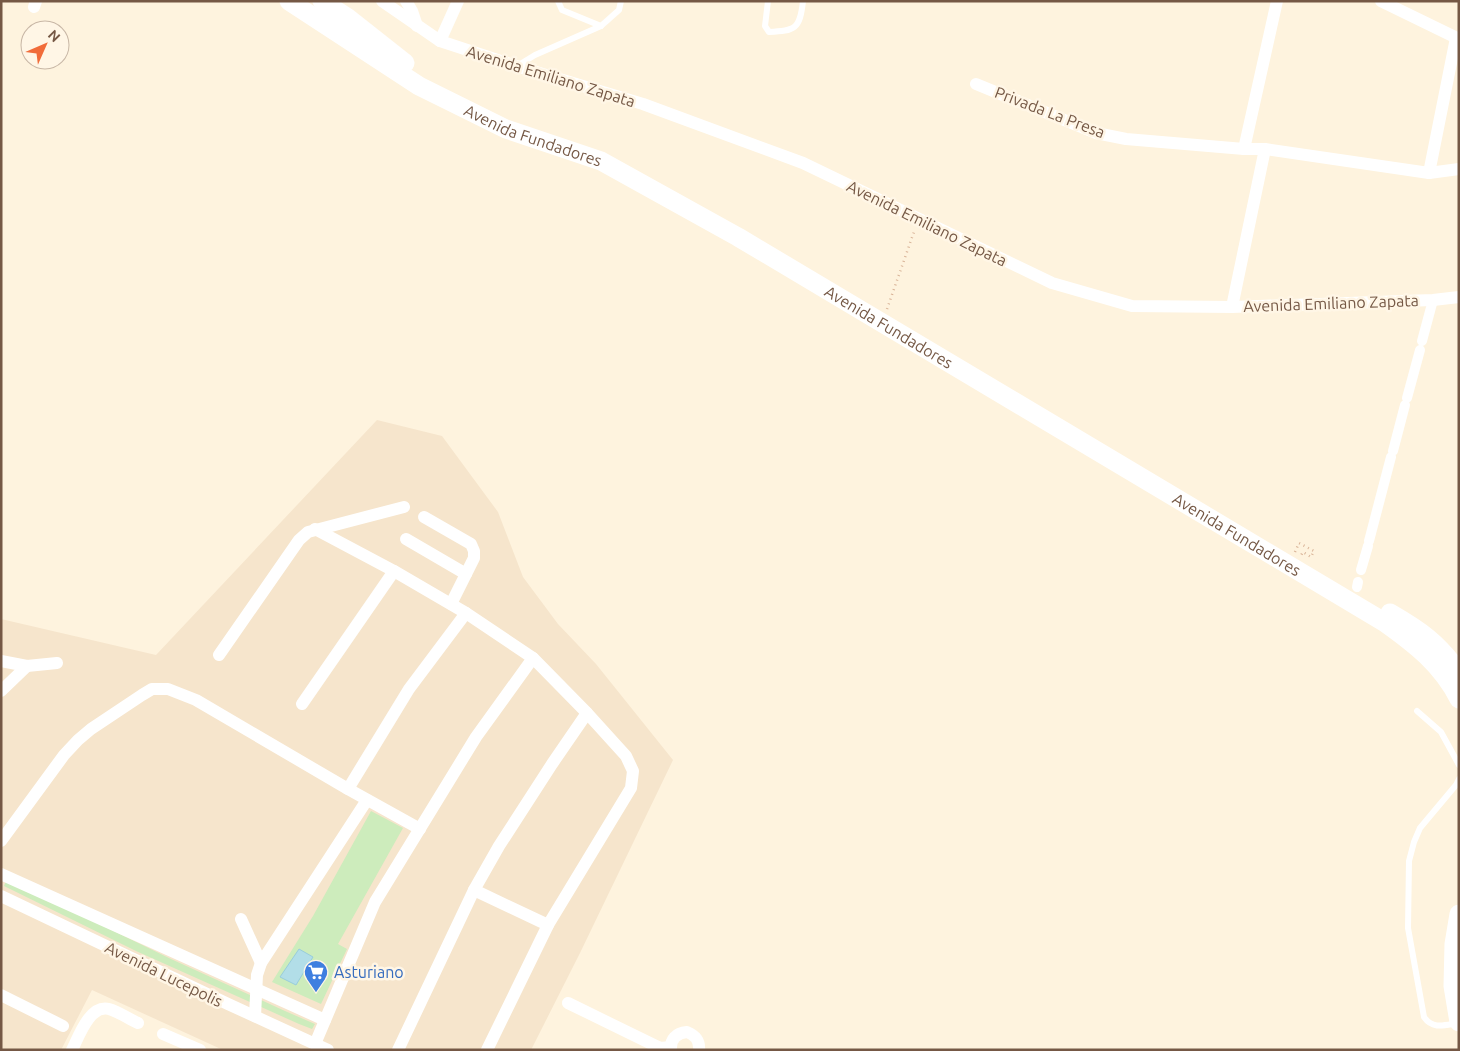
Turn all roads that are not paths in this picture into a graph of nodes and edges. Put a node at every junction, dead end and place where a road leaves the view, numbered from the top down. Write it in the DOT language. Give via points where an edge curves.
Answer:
graph roads {
  1 [pos="289,1"];
  2 [pos="322,1"];
  3 [pos="382,1"];
  4 [pos="406,1"];
  5 [pos="458,1"];
  6 [pos="558,1"];
  7 [pos="622,1"];
  8 [pos="768,1"];
  9 [pos="802,1"];
  10 [pos="1277,1"];
  11 [pos="1382,1"];
  12 [pos="417,26"];
  13 [pos="601,26"];
  14 [pos="1457,39"];
  15 [pos="440,40"];
  16 [pos="516,66"];
  17 [pos="976,84"];
  18 [pos="1244,149"];
  19 [pos="1265,149"];
  20 [pos="1459,169"];
  21 [pos="1429,173"];
  22 [pos="1459,297"];
  23 [pos="1433,300"];
  24 [pos="1232,307"];
  25 [pos="404,507"];
  26 [pos="424,517"];
  27 [pos="315,530"];
  28 [pos="406,539"];
  29 [pos="1361,570"];
  30 [pos="394,571"];
  31 [pos="466,574"];
  32 [pos="451,604"];
  33 [pos="466,613"];
  34 [pos="218,655"];
  35 [pos="533,658"];
  36 [pos="1,661"];
  37 [pos="57,663"];
  38 [pos="27,666"];
  39 [pos="1459,672"];
  40 [pos="1,691"];
  41 [pos="1459,699"];
  42 [pos="302,704"];
  43 [pos="1417,711"];
  44 [pos="587,713"];
  45 [pos="1459,765"];
  46 [pos="1459,779"];
  47 [pos="348,789"];
  48 [pos="367,800"];
  49 [pos="420,829"];
  50 [pos="1,842"];
  51 [pos="1,874"];
  52 [pos="474,890"];
  53 [pos="1,896"];
  54 [pos="1459,914"];
  55 [pos="241,919"];
  56 [pos="548,924"];
  57 [pos="261,964"];
  58 [pos="256,990"];
  59 [pos="1,995"];
  60 [pos="568,1003"];
  61 [pos="255,1016"];
  62 [pos="325,1020"];
  63 [pos="1459,1022"];
  64 [pos="138,1023"];
  65 [pos="62,1026"];
  66 [pos="164,1034"];
  67 [pos="315,1044"];
  68 [pos="671,1048"];
  69 [pos="72,1050"];
  70 [pos="200,1050"];
  71 [pos="328,1050"];
  72 [pos="398,1050"];
  73 [pos="487,1050"];
  74 [pos="699,1050"];
  1 -- 41 [label="main road, Avenida Fundadores" via="419,86 506,129 601,161 738,237 1384,622 1434,662"];
  2 -- 39 [label="main road, Avenida Fundadores" via="425,76 507,116 600,148 678,188 1423,632 1446,653"];
  3 -- 12 [label="street, Avenida Emiliano Zapata"];
  4 -- 12 [label="street"];
  5 -- 15 [label="street"];
  6 -- 13 [label="lane" via="562,10"];
  7 -- 13 [label="lane" via="619,10"];
  8 -- 9 [label="lane" via="765,26 768,32 788,32 796,26 801,17"];
  10 -- 18 [label="street"];
  11 -- 14 [label="street"];
  12 -- 15 [label="street, Avenida Emiliano Zapata"];
  13 -- 16 [label="lane"];
  14 -- 21 [label="street"];
  15 -- 16 [label="street, Avenida Emiliano Zapata"];
  16 -- 24 [label="street, Avenida Emiliano Zapata" via="643,104 803,163 1052,283 1132,306"];
  17 -- 18 [label="street, Privada La Presa" via="1096,133 1126,139"];
  18 -- 19 [label="street, Privada La Presa"];
  19 -- 21 [label="street, Privada La Presa"];
  19 -- 24 [label="street"];
  20 -- 21 [label="street, Privada La Presa"];
  22 -- 23 [label="street, Avenida Emiliano Zapata"];
  23 -- 24 [label="street, Avenida Emiliano Zapata"];
  23 -- 29 [label="street"];
  25 -- 27 [label="street"];
  26 -- 31 [label="street" via="471,544 474,558"];
  27 -- 30 [label="street"];
  27 -- 34 [label="street" via="299,540"];
  28 -- 31 [label="street"];
  30 -- 32 [label="street"];
  30 -- 42 [label="street"];
  31 -- 32 [label="street"];
  32 -- 33 [label="street"];
  33 -- 35 [label="street"];
  33 -- 47 [label="street" via="409,689"];
  35 -- 44 [label="street"];
  35 -- 49 [label="street" via="476,737"];
  36 -- 38 [label="street"];
  37 -- 38 [label="street"];
  38 -- 40 [label="street"];
  43 -- 45 [label="lane" via="1441,732"];
  44 -- 52 [label="street" via="499,846"];
  44 -- 56 [label="street" via="626,756 633,771 631,788"];
  46 -- 63 [label="lane" via="1420,828 1414,842 1409,861 1408,928 1424,1017 1436,1027"];
  47 -- 48 [label="street"];
  47 -- 50 [label="street" via="196,700 168,689 152,690 90,729 64,754"];
  48 -- 49 [label="street"];
  48 -- 57 [label="street"];
  49 -- 62 [label="street" via="375,902"];
  51 -- 58 [label="street, Avenida Lucepolis"];
  52 -- 56 [label="street"];
  52 -- 72 [label="street"];
  53 -- 61 [label="street, Avenida Lucepolis"];
  54 -- 63 [label="main road" via="1454,944 1454,986"];
  55 -- 57 [label="street"];
  56 -- 73 [label="street"];
  57 -- 58 [label="street" via="256,975"];
  58 -- 61 [label="street"];
  58 -- 62 [label="street, Avenida Lucepolis"];
  59 -- 65 [label="street"];
  60 -- 68 [label="street" via="660,1048"];
  61 -- 67 [label="street, Avenida Lucepolis"];
  62 -- 67 [label="street"];
  64 -- 69 [label="street" via="109,1009 99,1008 92,1013"];
  66 -- 70 [label="street"];
  67 -- 71 [label="street, Avenida Lucepolis"];
  68 -- 74 [label="street" via="677,1034 687,1032 698,1041"];
}
